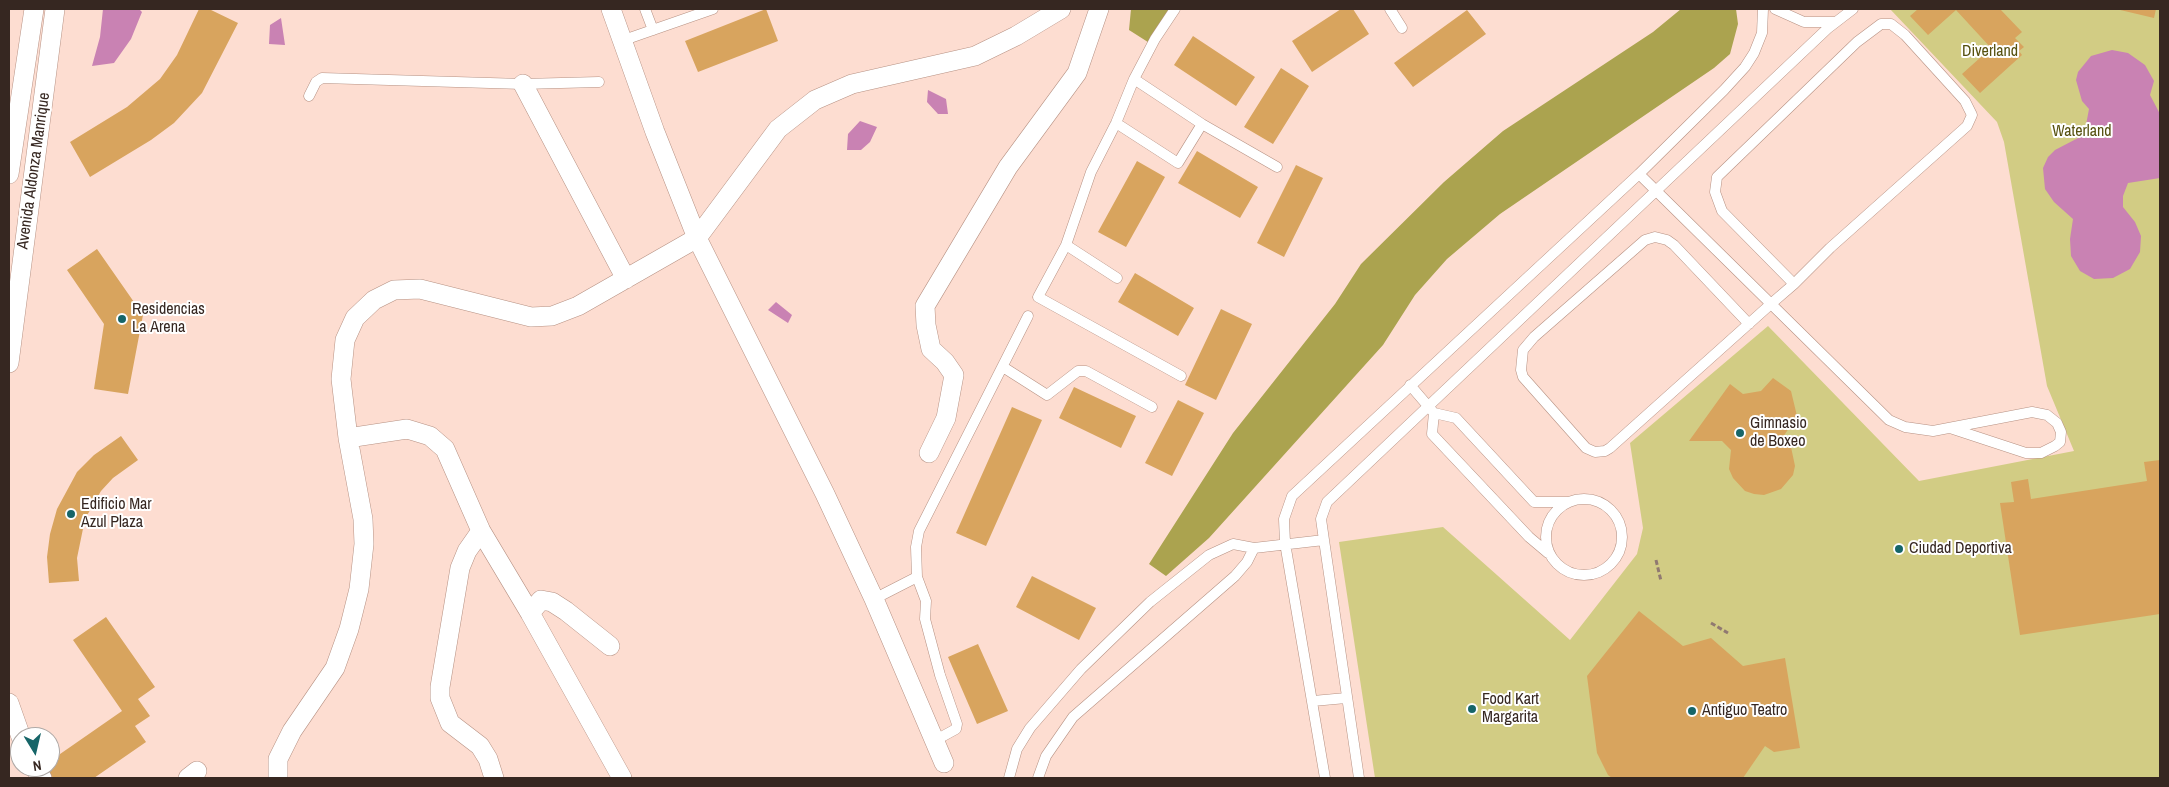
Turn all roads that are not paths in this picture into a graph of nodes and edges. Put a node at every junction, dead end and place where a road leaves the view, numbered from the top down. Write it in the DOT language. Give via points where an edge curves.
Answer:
graph roads {
  1 [pos="34,9"];
  2 [pos="56,9"];
  3 [pos="611,9"];
  4 [pos="645,9"];
  5 [pos="713,9"];
  6 [pos="1061,9"];
  7 [pos="1099,9"];
  8 [pos="1175,9"];
  9 [pos="1390,9"];
  10 [pos="1763,9"];
  11 [pos="1775,9"];
  12 [pos="1852,9"];
  13 [pos="1835,22"];
  14 [pos="1402,28"];
  15 [pos="653,30"];
  16 [pos="624,40"];
  17 [pos="1134,79"];
  18 [pos="599,82"];
  19 [pos="523,84"];
  20 [pos="309,96"];
  21 [pos="1116,123"];
  22 [pos="1202,124"];
  23 [pos="1277,167"];
  24 [pos="9,174"];
  25 [pos="1639,174"];
  26 [pos="1657,192"];
  27 [pos="697,238"];
  28 [pos="1066,245"];
  29 [pos="1117,278"];
  30 [pos="626,279"];
  31 [pos="1794,284"];
  32 [pos="1772,303"];
  33 [pos="1028,316"];
  34 [pos="1749,324"];
  35 [pos="9,363"];
  36 [pos="1003,367"];
  37 [pos="1181,376"];
  38 [pos="1410,385"];
  39 [pos="1152,406"];
  40 [pos="1431,409"];
  41 [pos="1950,428"];
  42 [pos="348,438"];
  43 [pos="929,453"];
  44 [pos="1568,502"];
  45 [pos="480,531"];
  46 [pos="1324,540"];
  47 [pos="1284,543"];
  48 [pos="1254,548"];
  49 [pos="1548,553"];
  50 [pos="916,577"];
  51 [pos="874,599"];
  52 [pos="530,613"];
  53 [pos="610,646"];
  54 [pos="1346,698"];
  55 [pos="1313,701"];
  56 [pos="9,702"];
  57 [pos="15,727"];
  58 [pos="934,742"];
  59 [pos="944,764"];
  60 [pos="278,778"];
  61 [pos="494,778"];
  62 [pos="622,778"];
  63 [pos="1009,778"];
  64 [pos="1038,778"];
  65 [pos="1325,778"];
  66 [pos="1358,778"];
  1 -- 24 [label="street, Avenida Aldonza Manrique"];
  2 -- 35 [label="street, Avenida Aldonza Manrique"];
  3 -- 16 [label="street"];
  4 -- 15 [label="lane"];
  5 -- 15 [label="lane"];
  6 -- 27 [label="street" via="974,56 852,84 814,100 778,129"];
  7 -- 43 [label="street" via="1076,73 1008,167 925,306 931,349 954,376 946,418"];
  8 -- 17 [label="lane"];
  9 -- 14 [label="lane"];
  10 -- 25 [label="lane" via="1762,33 1746,67"];
  11 -- 13 [label="lane" via="1804,22"];
  12 -- 13 [label="lane"];
  13 -- 26 [label="lane"];
  15 -- 16 [label="lane"];
  16 -- 27 [label="street" via="655,132"];
  17 -- 21 [label="lane"];
  17 -- 22 [label="lane"];
  18 -- 19 [label="lane"];
  19 -- 20 [label="lane" via="322,78 316,82"];
  19 -- 30 [label="street"];
  21 -- 22 [label="lane" via="1178,163"];
  21 -- 28 [label="lane" via="1091,172"];
  22 -- 23 [label="lane"];
  25 -- 26 [label="lane"];
  25 -- 38 [label="lane"];
  26 -- 32 [label="lane"];
  26 -- 40 [label="lane"];
  27 -- 30 [label="street"];
  27 -- 51 [label="street"];
  28 -- 29 [label="lane"];
  28 -- 37 [label="lane" via="1038,297"];
  30 -- 42 [label="street" via="578,306 552,316 531,317 420,289 394,290 374,300 355,318 345,340 341,379"];
  31 -- 31 [label="lane" via="1722,211 1715,192 1717,177 1857,42 1881,24 1891,24 1965,101 1970,108 1971,119"];
  31 -- 32 [label="lane"];
  32 -- 34 [label="lane"];
  32 -- 41 [label="lane" via="1889,420 1914,429 1933,431"];
  33 -- 36 [label="lane"];
  34 -- 34 [label="lane" via="1610,448 1599,453 1586,448 1521,370 1523,350 1534,337 1645,240 1655,237 1674,245"];
  36 -- 39 [label="lane" via="1047,395 1078,371 1086,371"];
  36 -- 50 [label="lane" via="919,531"];
  38 -- 40 [label="lane"];
  38 -- 47 [label="lane" via="1292,496 1284,519"];
  40 -- 44 [label="lane" via="1456,418 1534,502"];
  40 -- 46 [label="lane" via="1327,502 1321,519"];
  40 -- 49 [label="lane" via="1432,434"];
  41 -- 41 [label="lane" via="2026,453 2056,446 2061,432 2057,423 2047,415 2032,412"];
  42 -- 45 [label="street" via="407,429 423,432 438,441 445,449"];
  42 -- 60 [label="street" via="363,519 358,596 335,668 292,731 278,759"];
  44 -- 49 [label="lane" via="1555,510 1547,523"];
  44 -- 49 [label="lane" via="1582,498 1597,500 1610,508 1619,520 1620,550 1606,568 1585,575 1570,573 1557,565"];
  45 -- 52 [label="street"];
  45 -- 61 [label="street" via="460,568 440,698 450,723 480,746 488,758"];
  46 -- 47 [label="lane"];
  46 -- 54 [label="lane"];
  47 -- 48 [label="lane"];
  47 -- 55 [label="lane"];
  48 -- 63 [label="lane" via="1233,544 1209,555 1150,602 1081,669 1030,728 1016,749"];
  48 -- 64 [label="lane" via="1234,576 1072,717 1046,756"];
  50 -- 51 [label="lane"];
  50 -- 58 [label="lane" via="926,601 925,619 940,675 957,724 956,729"];
  51 -- 58 [label="street"];
  52 -- 53 [label="street" via="541,600 552,602"];
  52 -- 62 [label="street"];
  54 -- 55 [label="lane"];
  54 -- 66 [label="lane"];
  55 -- 65 [label="lane"];
  56 -- 57 [label="street"];
  58 -- 59 [label="street"];
}
